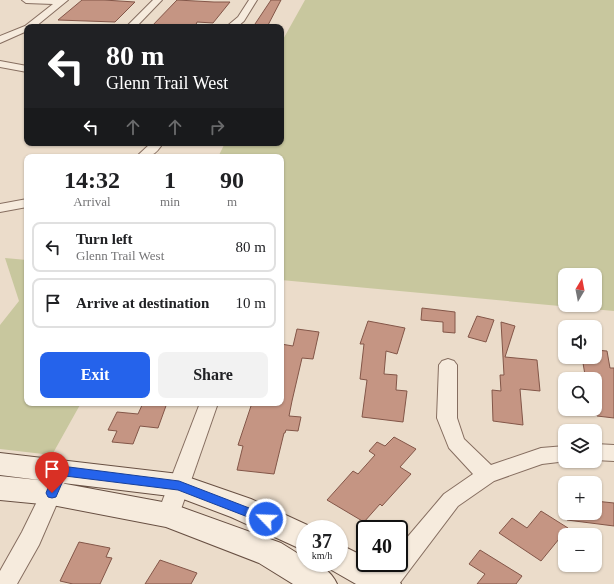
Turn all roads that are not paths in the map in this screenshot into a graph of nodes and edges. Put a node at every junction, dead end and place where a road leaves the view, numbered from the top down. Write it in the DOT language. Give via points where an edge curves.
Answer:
graph roads {
  1 [pos="26,0"];
  2 [pos="158,0"];
  3 [pos="253,0"];
  4 [pos="62,1"];
  5 [pos="32,24"];
  6 [pos="134,24"];
  7 [pos="235,24"];
  8 [pos="24,29"];
  9 [pos="0,40"];
  10 [pos="0,64"];
  11 [pos="24,68"];
  12 [pos="155,146"];
  13 [pos="146,154"];
  14 [pos="24,204"];
  15 [pos="0,208"];
  16 [pos="448,366"];
  17 [pos="208,406"];
  18 [pos="602,452"];
  19 [pos="614,453"];
  20 [pos="558,455"];
  21 [pos="0,464"];
  22 [pos="487,475"];
  23 [pos="57,482"];
  24 [pos="179,486"];
  25 [pos="0,488"];
  26 [pos="168,514"];
  27 [pos="296,533"];
  28 [pos="348,563"];
  29 [pos="5,584"];
  30 [pos="321,584"];
  31 [pos="386,584"];
  1 -- 4 [label="street"];
  2 -- 6 [label="street"];
  3 -- 7 [label="street"];
  4 -- 5 [label="street"];
  8 -- 9 [label="street"];
  10 -- 11 [label="street"];
  12 -- 13 [label="street"];
  14 -- 15 [label="street"];
  16 -- 22 [label="street" via="447,418 456,443"];
  17 -- 24 [label="street"];
  18 -- 19 [label="street"];
  20 -- 22 [label="street" via="541,456"];
  21 -- 23 [label="street"];
  22 -- 31 [label="street" via="451,500"];
  23 -- 24 [label="street"];
  23 -- 25 [label="street"];
  23 -- 26 [label="street"];
  23 -- 29 [label="street" via="31,538"];
  24 -- 26 [label="street"];
  24 -- 27 [label="street" via="241,508"];
  26 -- 30 [label="street" via="270,553"];
  28 -- 31 [label="street"];
}
